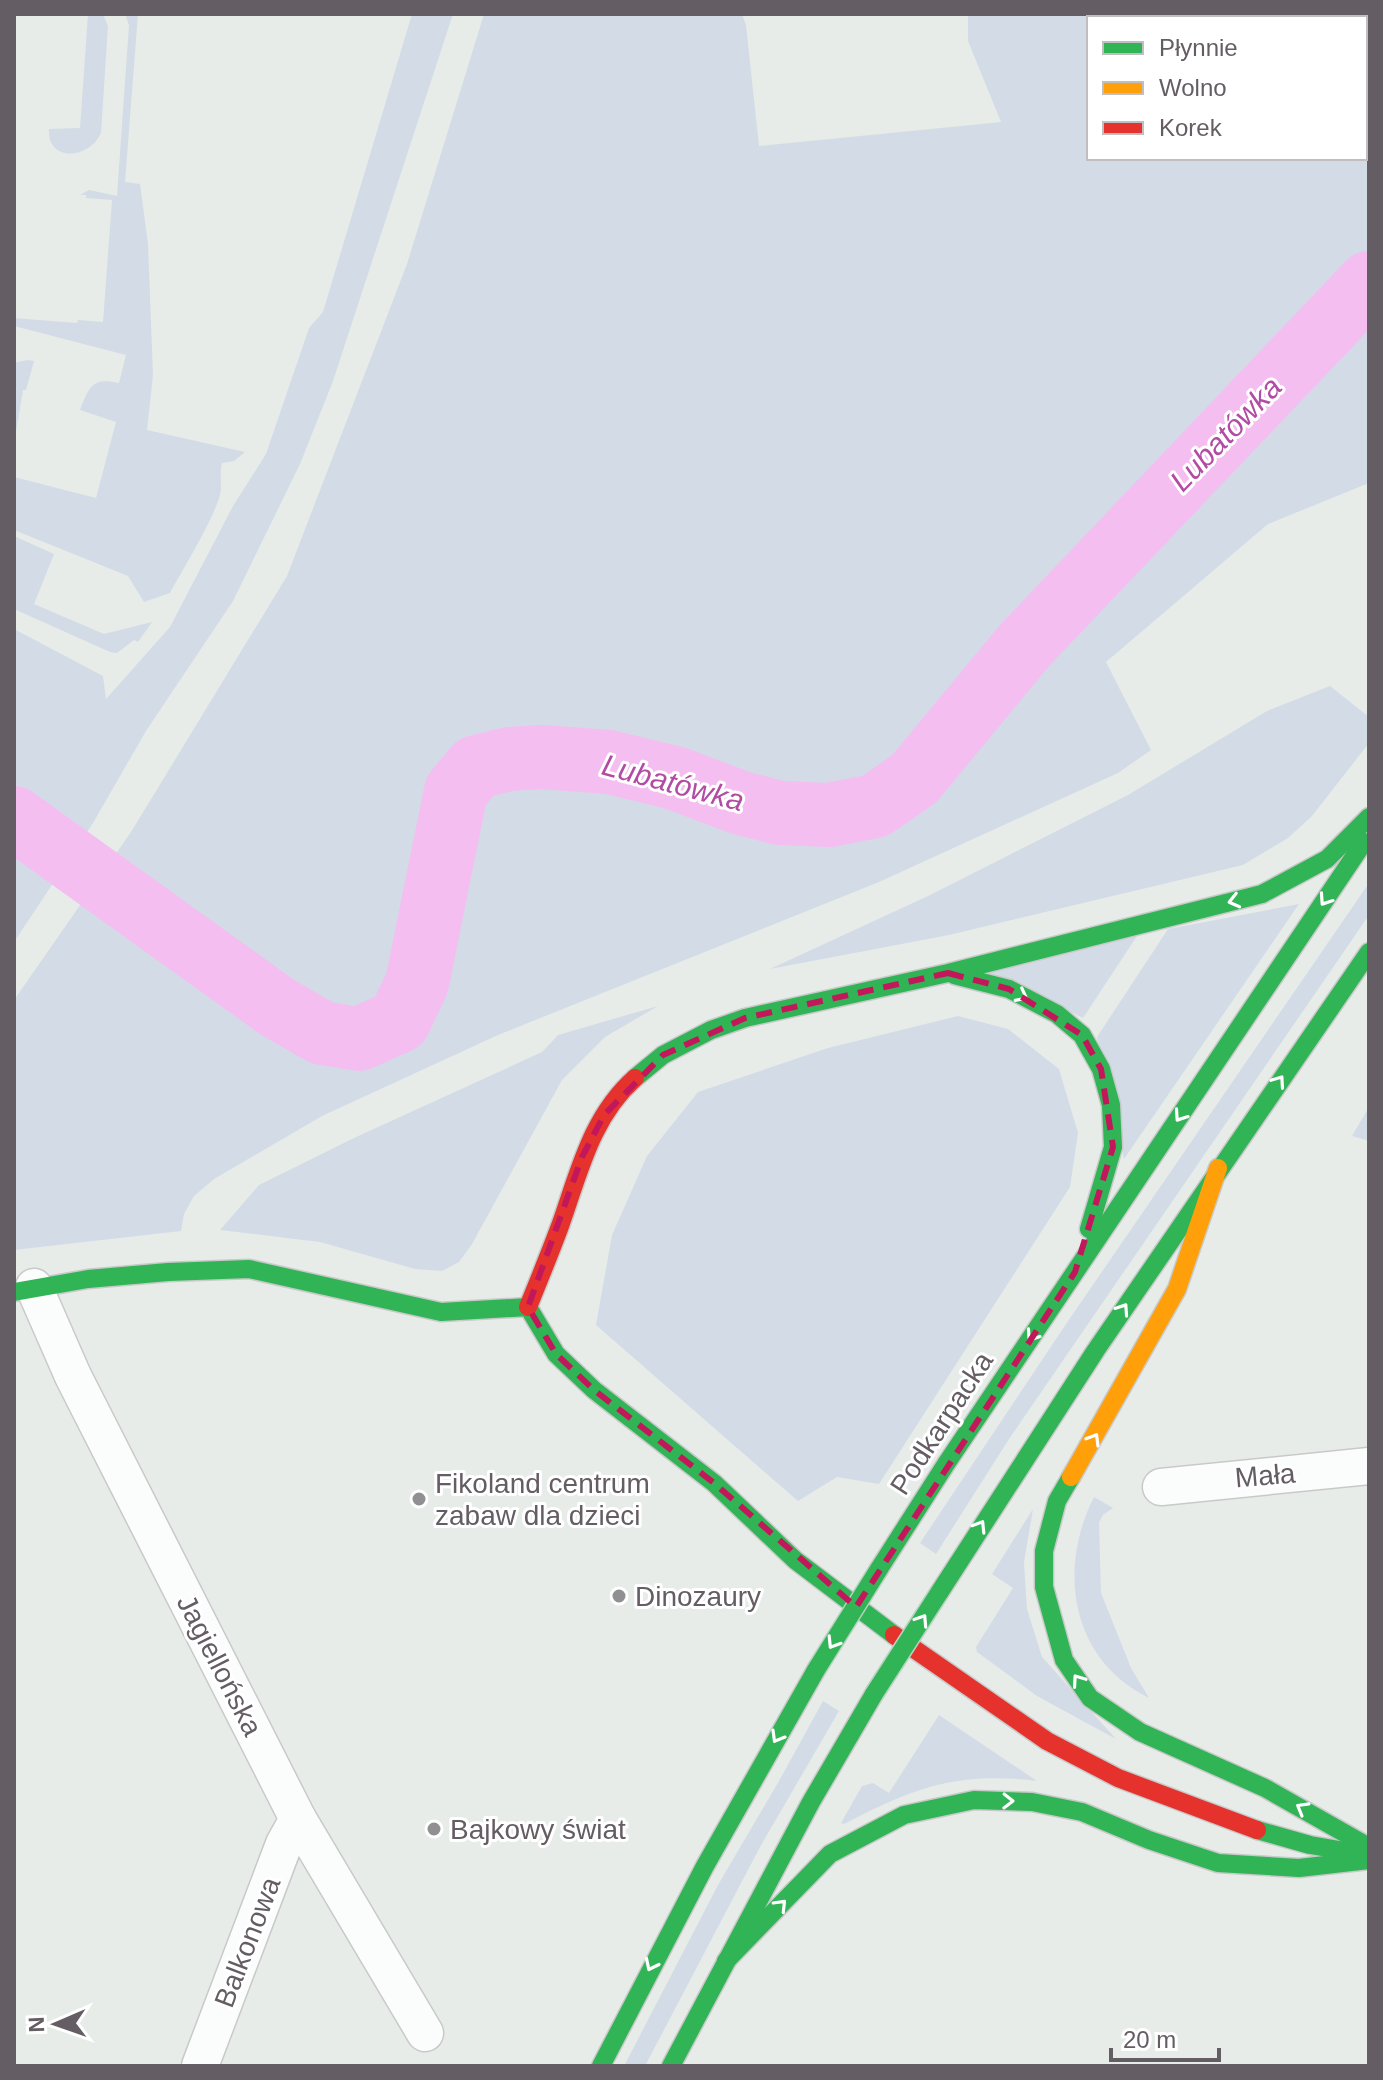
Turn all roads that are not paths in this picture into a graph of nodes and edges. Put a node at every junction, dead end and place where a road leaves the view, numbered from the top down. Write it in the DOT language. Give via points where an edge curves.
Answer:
graph roads {
  1 [pos="1369,817"];
  2 [pos="1369,836"];
  3 [pos="1369,952"];
  4 [pos="948,973"];
  5 [pos="1218,1168"];
  6 [pos="1075,1272"];
  7 [pos="24,1290"];
  8 [pos="528,1307"];
  9 [pos="1369,1466"];
  10 [pos="1161,1487"];
  11 [pos="298,1819"];
  12 [pos="1369,1847"];
  13 [pos="1369,1858"];
  14 [pos="726,1961"];
  15 [pos="425,2033"];
  16 [pos="200,2066"];
  17 [pos="601,2066"];
  18 [pos="671,2066"];
  1 -- 4 [label="main road, one-way" via="1327,859 1262,894"];
  2 -- 6 [label="main road, Podkarpacka, one-way"];
  5 -- 3 [label="main road, one-way"];
  4 -- 6 [label="main road, one-way" via="1009,989 1057,1014 1082,1035 1101,1069 1111,1105 1113,1147"];
  4 -- 8 [label="main road" via="745,1018 663,1055 604,1115 582,1157"];
  12 -- 5 [label="main road, one-way" via="1265,1788 1140,1732 1090,1698 1064,1660 1044,1587 1044,1551 1057,1501 1177,1289"];
  14 -- 5 [label="main road, one-way, bridge" via="874,1694 1028,1450"];
  6 -- 17 [label="main road, Podkarpacka, one-way, bridge" via="816,1670 656,1953"];
  7 -- 8 [label="main road, Jagiellońska" via="88,1279 249,1269 441,1312"];
  7 -- 11 [label="street, Jagiellońska"];
  8 -- 13 [label="main road" via="556,1354 714,1483 795,1560 1034,1733 1118,1778 1249,1828"];
  9 -- 10 [label="street, Mała"];
  11 -- 15 [label="street, Jagiellońska"];
  11 -- 16 [label="street, Balkonowa"];
  14 -- 13 [label="main road, one-way" via="830,1854 904,1815 974,1800 1032,1802 1082,1812 1218,1863 1299,1868"];
  14 -- 18 [label="main road"];
}
